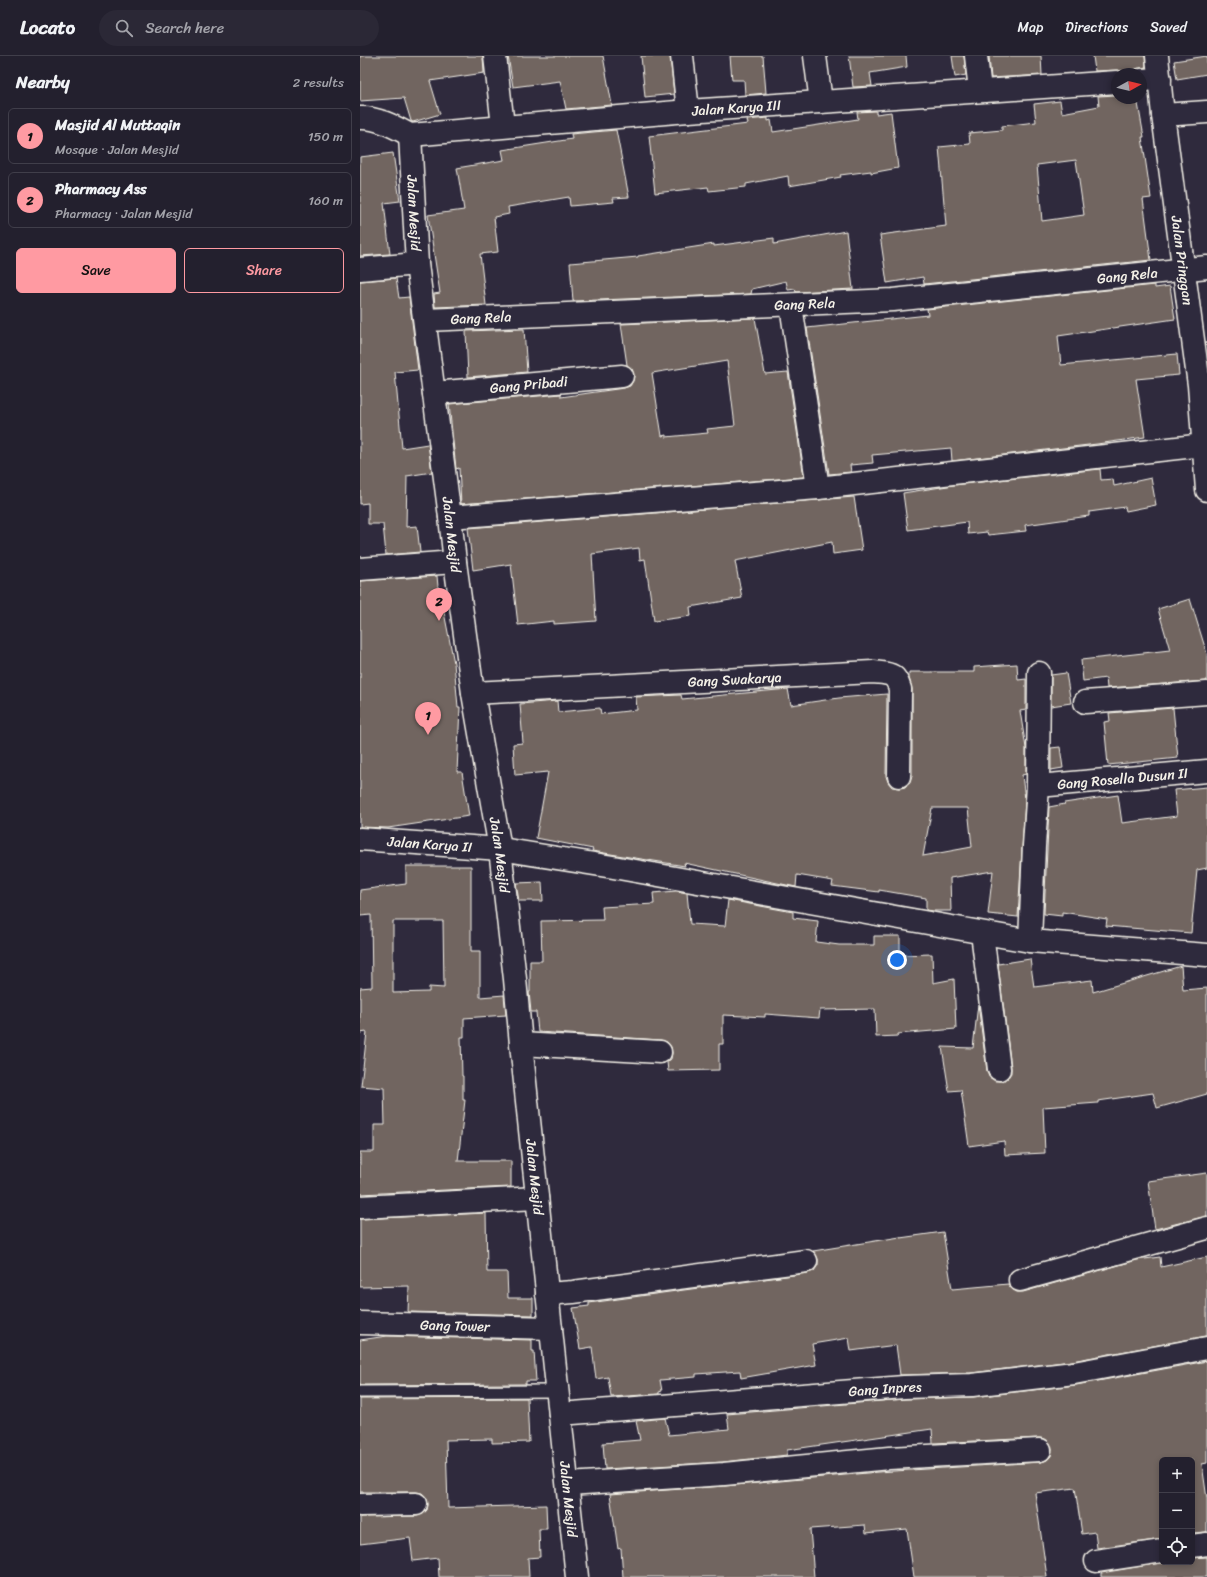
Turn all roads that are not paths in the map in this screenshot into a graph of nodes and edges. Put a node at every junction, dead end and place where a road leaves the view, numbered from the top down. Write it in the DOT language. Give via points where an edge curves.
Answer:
graph roads {
  1 [pos="495,56"];
  2 [pos="682,56"];
  3 [pos="815,56"];
  4 [pos="976,56"];
  5 [pos="1157,56"];
  6 [pos="1150,80"];
  7 [pos="1111,82"];
  8 [pos="980,90"];
  9 [pos="821,102"];
  10 [pos="688,110"];
  11 [pos="1207,112"];
  12 [pos="1163,116"];
  13 [pos="360,118"];
  14 [pos="503,126"];
  15 [pos="410,135"];
  16 [pos="417,264"];
  17 [pos="1207,267"];
  18 [pos="360,269"];
  19 [pos="1183,269"];
  20 [pos="791,305"];
  21 [pos="425,320"];
  22 [pos="622,376"];
  23 [pos="1203,384"];
  24 [pos="434,393"];
  25 [pos="1204,432"];
  26 [pos="818,488"];
  27 [pos="1207,490"];
  28 [pos="450,517"];
  29 [pos="455,562"];
  30 [pos="360,569"];
  31 [pos="1039,674"];
  32 [pos="473,693"];
  33 [pos="1207,693"];
  34 [pos="1085,702"];
  35 [pos="1207,771"];
  36 [pos="899,776"];
  37 [pos="1038,786"];
  38 [pos="360,839"];
  39 [pos="500,849"];
  40 [pos="982,933"];
  41 [pos="1030,941"];
  42 [pos="1207,955"];
  43 [pos="521,1044"];
  44 [pos="660,1052"];
  45 [pos="999,1069"];
  46 [pos="538,1198"];
  47 [pos="360,1207"];
  48 [pos="1207,1228"];
  49 [pos="806,1261"];
  50 [pos="1020,1280"];
  51 [pos="547,1294"];
  52 [pos="360,1323"];
  53 [pos="550,1328"];
  54 [pos="1207,1348"];
  55 [pos="557,1391"];
  56 [pos="360,1392"];
  57 [pos="560,1414"];
  58 [pos="1040,1450"];
  59 [pos="568,1484"];
  60 [pos="416,1504"];
  61 [pos="360,1505"];
  62 [pos="1207,1544"];
  63 [pos="1195,1546"];
  64 [pos="1159,1551"];
  65 [pos="1096,1561"];
  66 [pos="578,1577"];
  1 -- 14 [label="street"];
  2 -- 10 [label="street"];
  3 -- 9 [label="street"];
  4 -- 8 [label="street"];
  5 -- 6 [label="street, Jalan Pringgan"];
  6 -- 12 [label="street, Jalan Pringgan"];
  7 -- 8 [label="street, Jalan Karya III"];
  8 -- 9 [label="street, Jalan Karya III"];
  9 -- 10 [label="street, Jalan Karya III"];
  10 -- 14 [label="street, Jalan Karya III"];
  11 -- 12 [label="street"];
  12 -- 19 [label="street, Jalan Pringgan"];
  13 -- 15 [label="street" via="388,124"];
  14 -- 15 [label="street, Jalan Karya III"];
  15 -- 16 [label="street, Jalan Mesjid"];
  16 -- 18 [label="street"];
  16 -- 21 [label="street, Jalan Mesjid"];
  17 -- 19 [label="street, Gang Rela"];
  19 -- 20 [label="street, Gang Rela" via="892,300"];
  19 -- 23 [label="street, Jalan Pringgan"];
  20 -- 21 [label="street, Gang Rela"];
  20 -- 26 [label="street"];
  21 -- 24 [label="street, Jalan Mesjid"];
  22 -- 24 [label="street, Gang Pribadi"];
  23 -- 25 [label="street, Jalan Pringgan"];
  24 -- 28 [label="street, Jalan Mesjid"];
  25 -- 26 [label="street"];
  25 -- 27 [label="street, Jalan Pringgan"];
  26 -- 28 [label="street"];
  28 -- 29 [label="street, Jalan Mesjid"];
  29 -- 30 [label="street"];
  29 -- 32 [label="street, Jalan Mesjid"];
  31 -- 37 [label="street"];
  32 -- 36 [label="street, Gang Swakarya" via="873,672 890,674 897,680 900,689"];
  32 -- 39 [label="street, Jalan Mesjid"];
  33 -- 34 [label="street"];
  35 -- 37 [label="street, Gang Rosella Dusun II"];
  37 -- 41 [label="street"];
  38 -- 39 [label="street, Jalan Karya II"];
  39 -- 40 [label="street, Jalan Karya II"];
  39 -- 43 [label="street, Jalan Mesjid"];
  40 -- 41 [label="street, Jalan Karya II"];
  40 -- 45 [label="street"];
  41 -- 42 [label="street, Jalan Karya II"];
  43 -- 44 [label="street"];
  43 -- 46 [label="street, Jalan Mesjid"];
  46 -- 47 [label="street"];
  46 -- 51 [label="street, Jalan Mesjid"];
  48 -- 50 [label="street"];
  49 -- 51 [label="street"];
  51 -- 53 [label="street, Jalan Mesjid"];
  52 -- 53 [label="street, Gang Tower"];
  53 -- 55 [label="street, Jalan Mesjid"];
  54 -- 57 [label="street, Gang Inpres" via="1074,1373 972,1385 904,1387"];
  55 -- 56 [label="lane"];
  55 -- 57 [label="street, Jalan Mesjid"];
  57 -- 59 [label="street, Jalan Mesjid"];
  58 -- 59 [label="street" via="889,1458 724,1474"];
  59 -- 66 [label="street, Jalan Mesjid"];
  60 -- 61 [label="street"];
  62 -- 63 [label="street"];
  64 -- 65 [label="street"];
}
